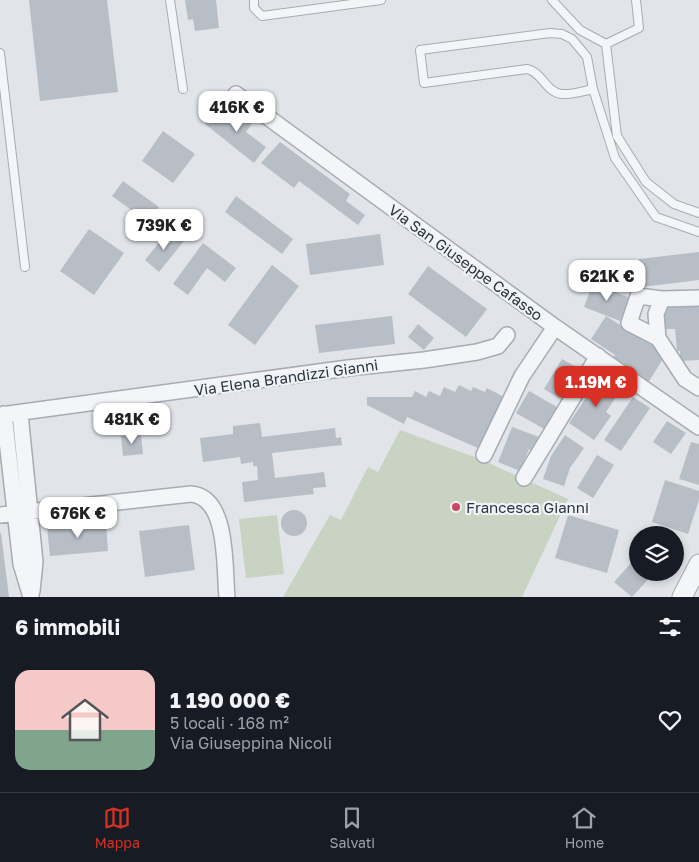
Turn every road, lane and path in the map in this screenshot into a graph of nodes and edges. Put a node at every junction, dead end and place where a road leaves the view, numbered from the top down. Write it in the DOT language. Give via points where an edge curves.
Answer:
graph roads {
  1 [pos="170,0"];
  2 [pos="254,0"];
  3 [pos="381,0"];
  4 [pos="552,0"];
  5 [pos="636,0"];
  6 [pos="606,44"];
  7 [pos="0,53"];
  8 [pos="183,89"];
  9 [pos="593,89"];
  10 [pos="236,94"];
  11 [pos="699,213"];
  12 [pos="699,232"];
  13 [pos="25,267"];
  14 [pos="699,298"];
  15 [pos="662,299"];
  16 [pos="555,327"];
  17 [pos="507,336"];
  18 [pos="658,338"];
  19 [pos="598,356"];
  20 [pos="699,388"];
  21 [pos="8,414"];
  22 [pos="699,427"];
  23 [pos="484,455"];
  24 [pos="524,478"];
  25 [pos="15,514"];
  26 [pos="699,564"];
  27 [pos="31,597"];
  28 [pos="227,597"];
  29 [pos="682,597"];
  1 -- 8 [label="lane"];
  2 -- 3 [label="lane" via="254,8 262,16"];
  4 -- 6 [label="lane" via="580,30"];
  5 -- 6 [label="lane" via="639,28"];
  6 -- 11 [label="lane" via="618,136 646,182 674,204"];
  7 -- 13 [label="lane"];
  9 -- 9 [label="lane" via="587,57 572,39 562,34 420,50 424,83 527,69 534,70 548,87 561,94"];
  9 -- 12 [label="lane" via="615,158 656,217"];
  10 -- 16 [label="street, Via San Giuseppe Cafasso"];
  14 -- 15 [label="street"];
  15 -- 18 [label="street" via="656,314"];
  15 -- 18 [label="street" via="638,296 628,323"];
  16 -- 19 [label="street, Via San Giuseppe Cafasso"];
  16 -- 23 [label="street" via="522,376"];
  17 -- 21 [label="street, Via Elena Brandizzi Gianni" via="498,346 433,359"];
  18 -- 20 [label="street" via="685,379"];
  19 -- 22 [label="street, Via San Giuseppe Cafasso"];
  19 -- 24 [label="street"];
  21 -- 25 [label="street"];
  25 -- 27 [label="street" via="35,562"];
  25 -- 28 [label="street" via="191,494 201,496 210,502 218,517"];
  26 -- 29 [label="street"];
}
